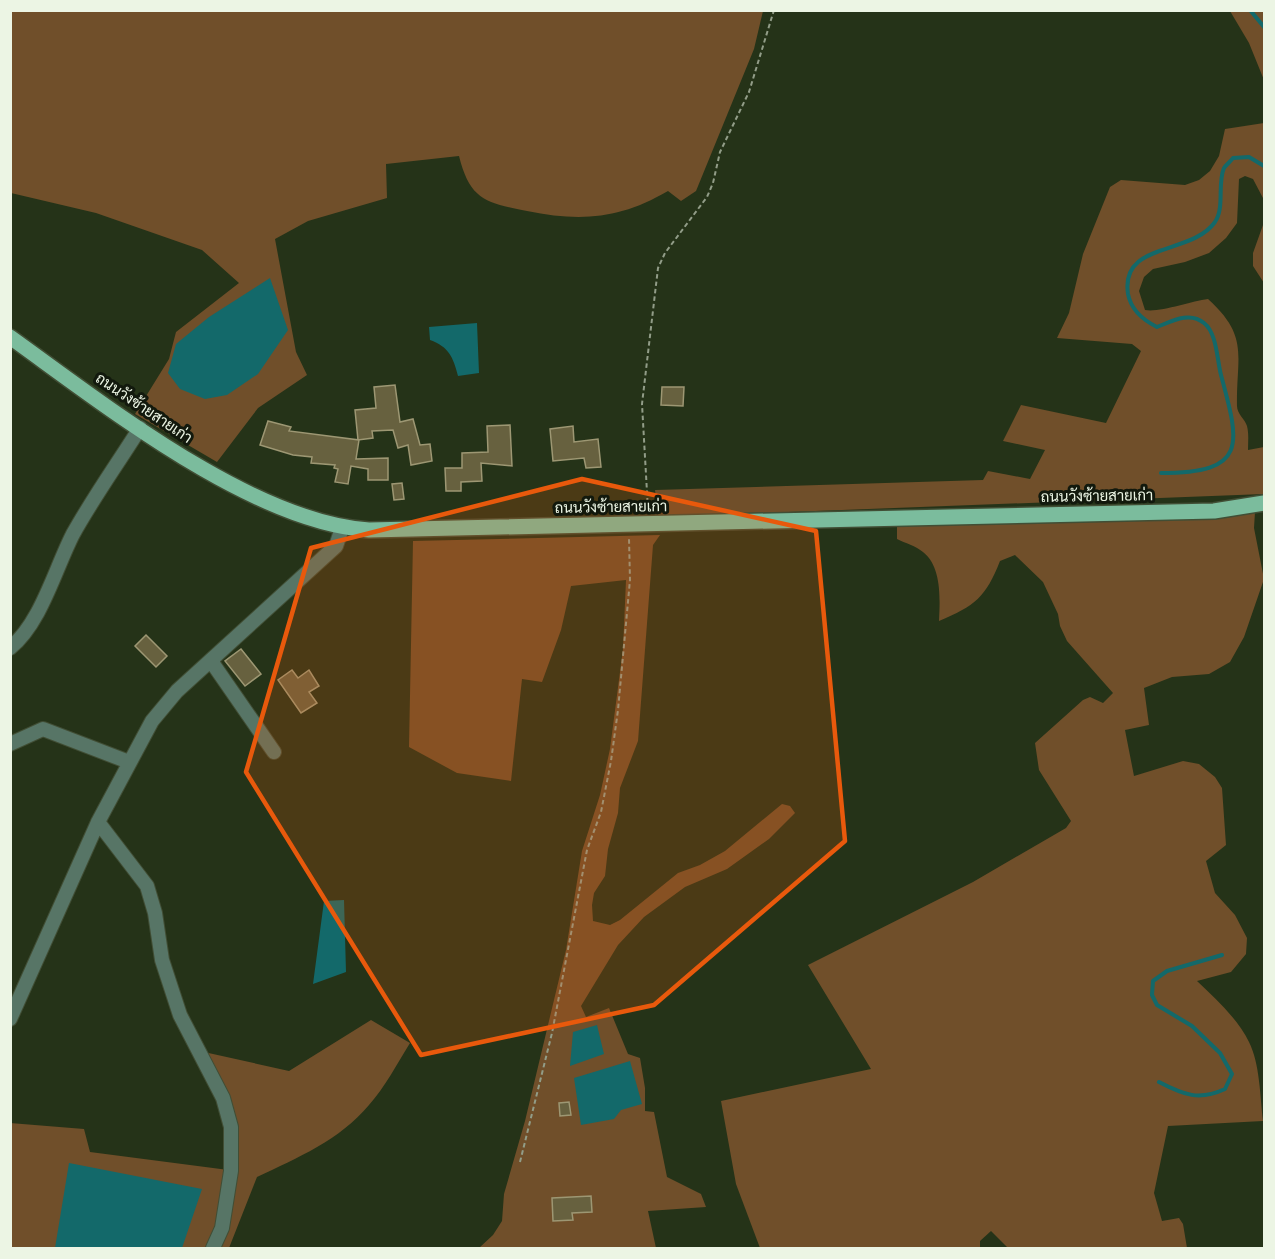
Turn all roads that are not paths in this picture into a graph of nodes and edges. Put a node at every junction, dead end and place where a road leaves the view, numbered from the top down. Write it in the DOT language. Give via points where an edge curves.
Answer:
graph roads {
  1 [pos="10,337"];
  2 [pos="140,428"];
  3 [pos="1264,503"];
  4 [pos="342,528"];
  5 [pos="10,648"];
  6 [pos="211,661"];
  7 [pos="10,744"];
  8 [pos="274,752"];
  9 [pos="129,762"];
  10 [pos="98,822"];
  11 [pos="10,1019"];
  12 [pos="213,1248"];
  1 -- 2 [label="main road, ถนนวังซ้ายสายเก่า"];
  2 -- 4 [label="main road, ถนนวังซ้ายสายเก่า" via="248,493"];
  2 -- 5 [label="street" via="73,534 25,632"];
  3 -- 4 [label="main road, ถนนวังซ้ายสายเก่า" via="1214,511"];
  4 -- 6 [label="street" via="336,546"];
  6 -- 8 [label="street"];
  6 -- 9 [label="street" via="177,691 152,721"];
  7 -- 9 [label="street" via="43,729"];
  9 -- 10 [label="street"];
  10 -- 11 [label="street"];
  10 -- 12 [label="street" via="147,886 162,960 180,1015 223,1098 231,1127 231,1171 222,1228"];
}
